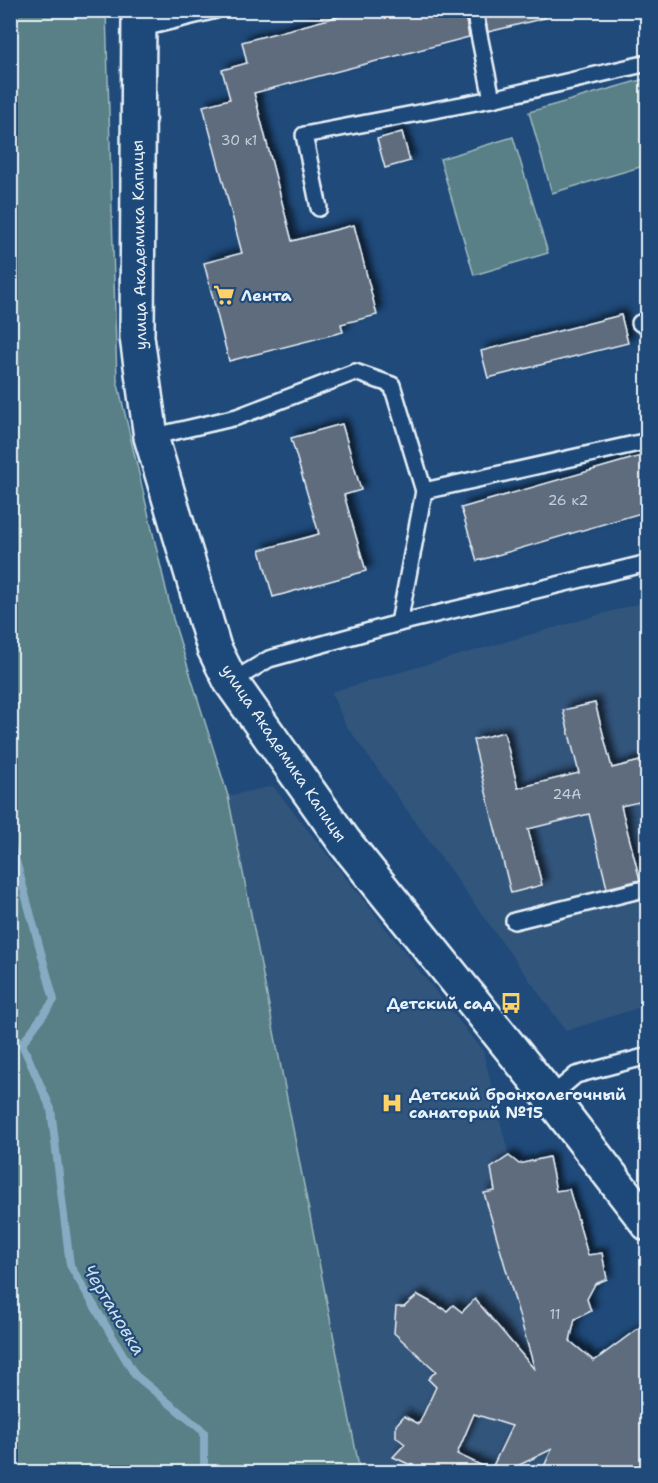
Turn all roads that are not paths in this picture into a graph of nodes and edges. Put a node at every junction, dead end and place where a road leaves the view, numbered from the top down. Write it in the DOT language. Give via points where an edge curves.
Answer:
graph roads {
  1 [pos="216,10"];
  2 [pos="474,10"];
  3 [pos="139,20"];
  4 [pos="648,63"];
  5 [pos="492,99"];
  6 [pos="319,208"];
  7 [pos="152,437"];
  8 [pos="648,441"];
  9 [pos="424,491"];
  10 [pos="648,563"];
  11 [pos="399,623"];
  12 [pos="231,682"];
  13 [pos="648,888"];
  14 [pos="514,921"];
  15 [pos="648,1056"];
  16 [pos="550,1097"];
  17 [pos="642,1208"];
  1 -- 3 [label="lane"];
  2 -- 5 [label="lane"];
  3 -- 7 [label="street, улица Академика Капицы" via="137,337"];
  4 -- 5 [label="lane"];
  5 -- 6 [label="lane" via="304,135"];
  7 -- 9 [label="lane" via="237,417 355,372 392,385"];
  7 -- 12 [label="street, улица Академика Капицы" via="214,648"];
  8 -- 9 [label="lane"];
  9 -- 11 [label="lane"];
  10 -- 11 [label="lane"];
  11 -- 12 [label="lane" via="269,659"];
  12 -- 16 [label="street, улица Академика Капицы" via="344,841"];
  13 -- 14 [label="lane"];
  15 -- 16 [label="lane" via="576,1075"];
  16 -- 17 [label="street, улица Академика Капицы"];
}
